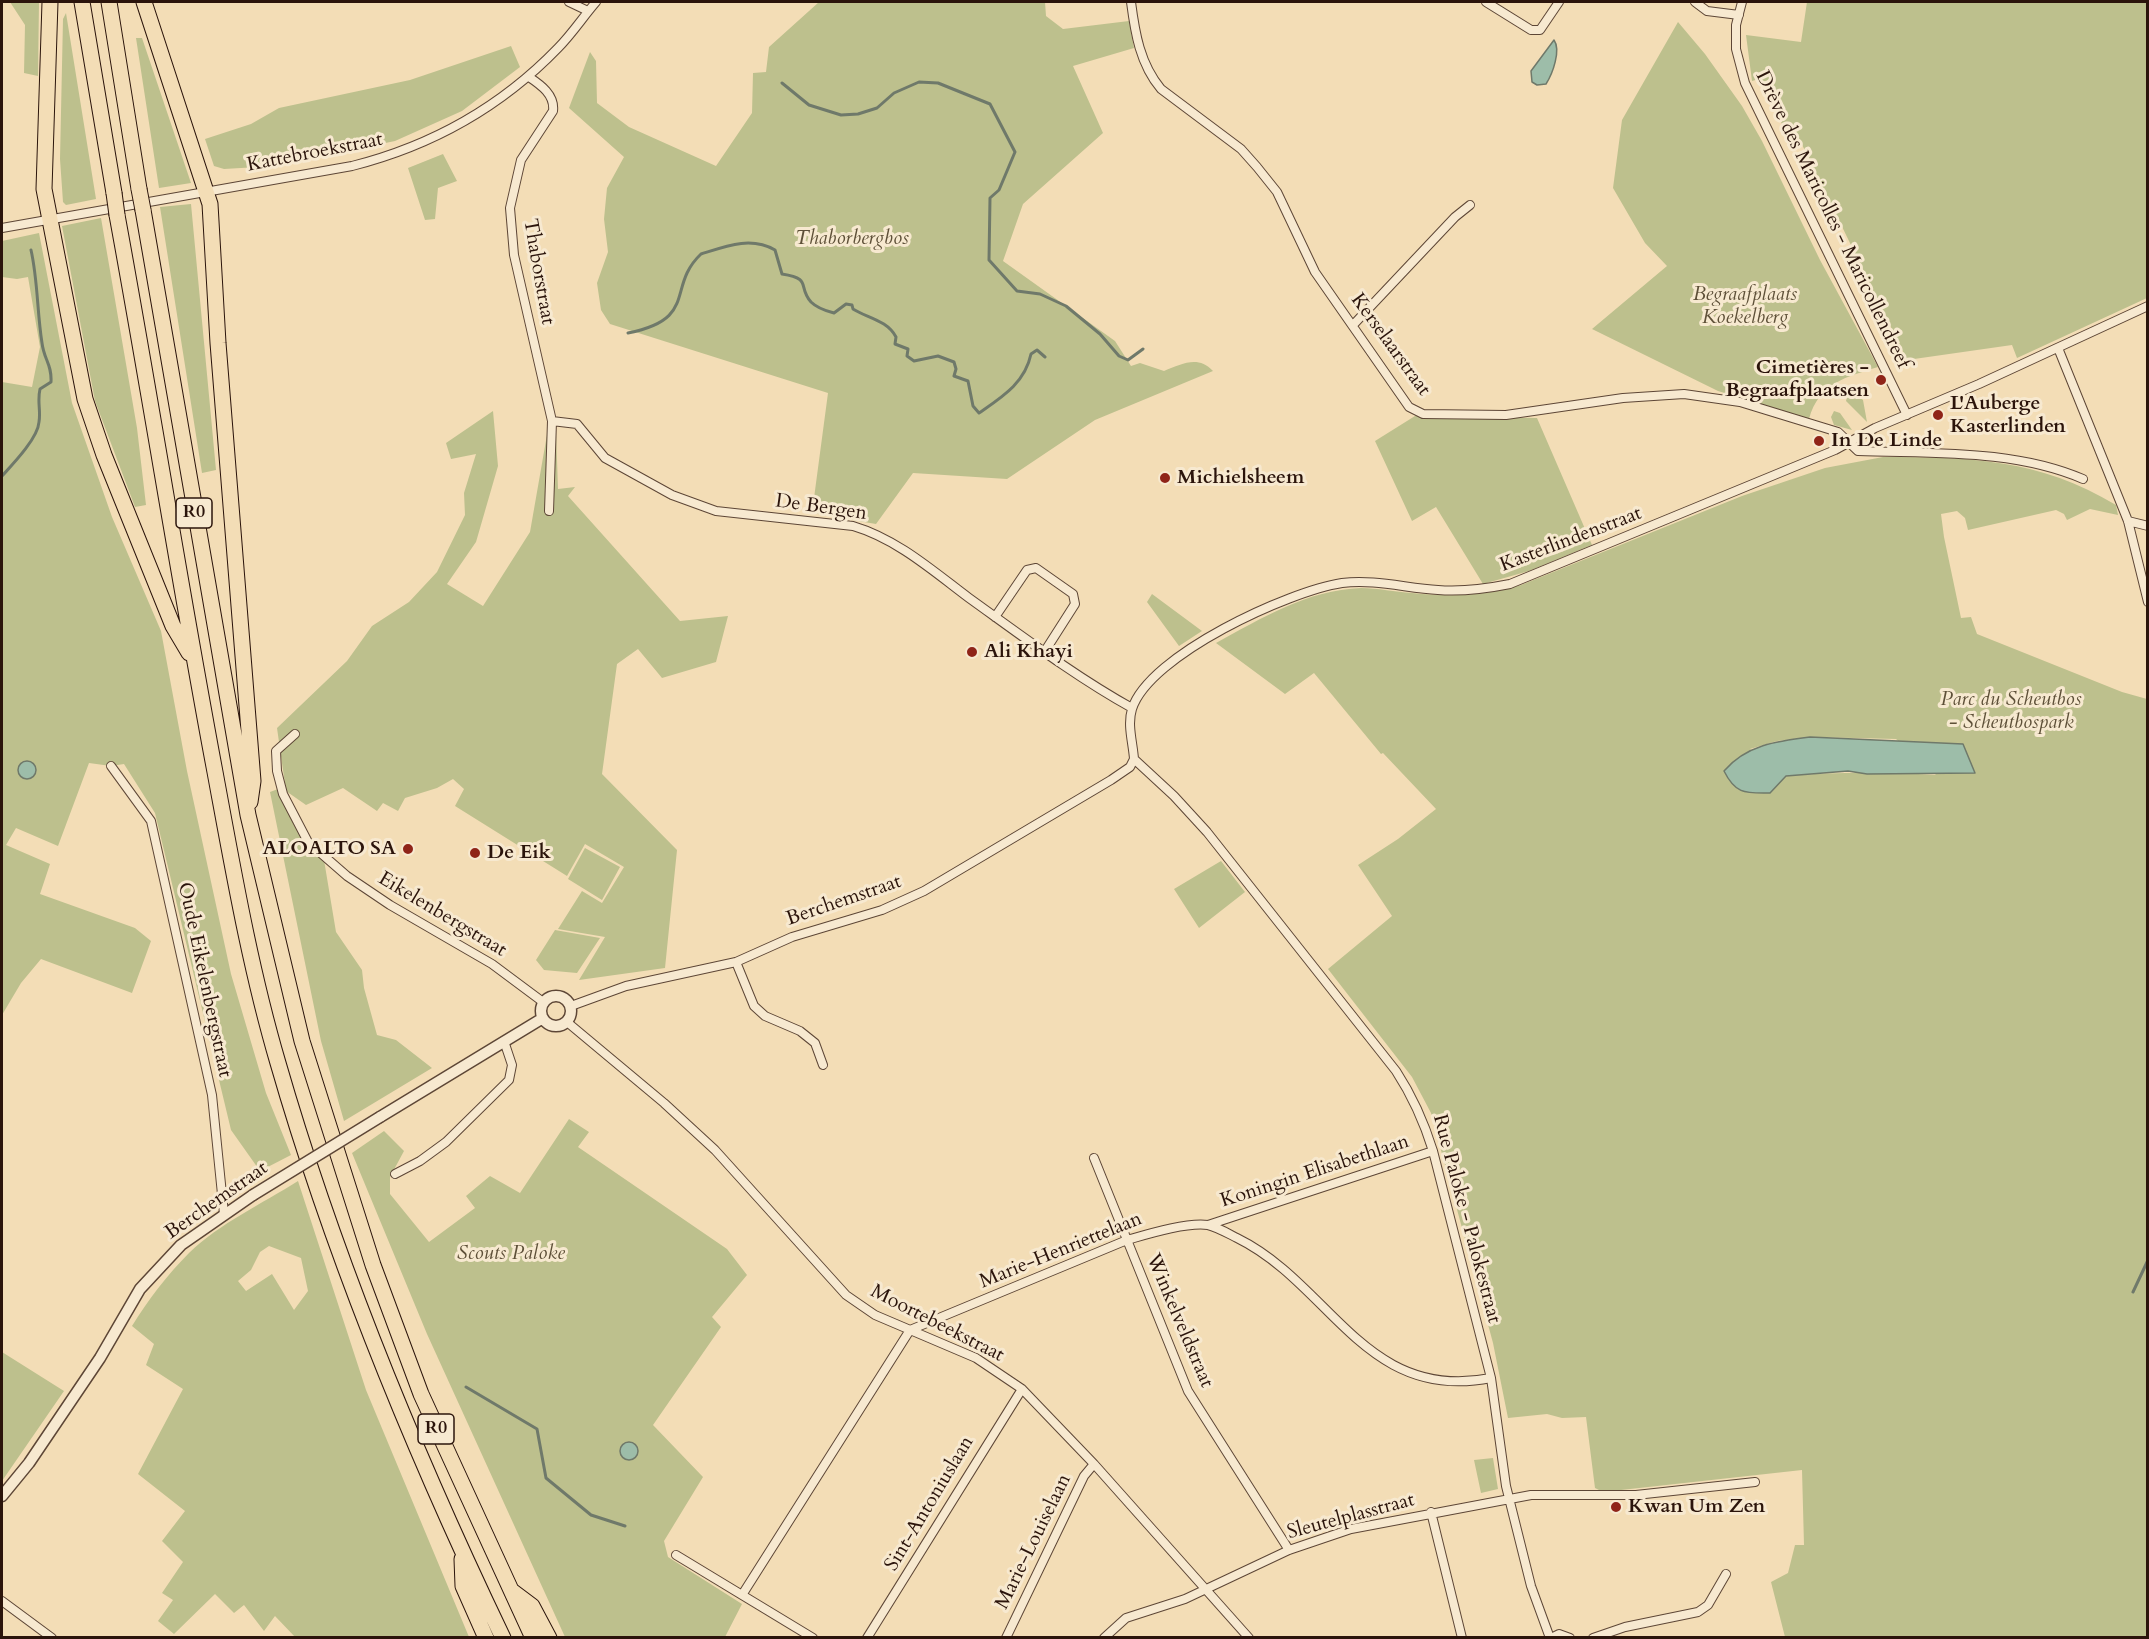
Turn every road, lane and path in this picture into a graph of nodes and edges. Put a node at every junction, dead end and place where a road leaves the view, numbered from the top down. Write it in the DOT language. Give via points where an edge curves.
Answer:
graph roads {
  1 [pos="50,2"];
  2 [pos="82,2"];
  3 [pos="109,2"];
  4 [pos="144,2"];
  5 [pos="569,2"];
  6 [pos="596,2"];
  7 [pos="1131,2"];
  8 [pos="1486,2"];
  9 [pos="1559,2"];
  10 [pos="1695,2"];
  11 [pos="1742,2"];
  12 [pos="588,11"];
  13 [pos="1739,15"];
  14 [pos="529,77"];
  15 [pos="207,190"];
  16 [pos="1470,205"];
  17 [pos="50,218"];
  18 [pos="2,228"];
  19 [pos="2148,306"];
  20 [pos="1354,324"];
  21 [pos="2058,348"];
  22 [pos="1907,415"];
  23 [pos="552,421"];
  24 [pos="1850,442"];
  25 [pos="2083,479"];
  26 [pos="549,511"];
  27 [pos="2128,521"];
  28 [pos="2148,526"];
  29 [pos="2148,602"];
  30 [pos="995,617"];
  31 [pos="1044,651"];
  32 [pos="195,664"];
  33 [pos="1132,708"];
  34 [pos="295,734"];
  35 [pos="1134,759"];
  36 [pos="111,766"];
  37 [pos="248,815"];
  38 [pos="735,962"];
  39 [pos="543,1002"];
  40 [pos="571,1006"];
  41 [pos="543,1018"];
  42 [pos="567,1022"];
  43 [pos="504,1041"];
  44 [pos="823,1065"];
  45 [pos="1433,1151"];
  46 [pos="1094,1158"];
  47 [pos="394,1174"];
  48 [pos="224,1214"];
  49 [pos="1208,1225"];
  50 [pos="1127,1240"];
  51 [pos="910,1330"];
  52 [pos="1491,1378"];
  53 [pos="1022,1389"];
  54 [pos="1095,1464"];
  55 [pos="1755,1482"];
  56 [pos="2,1496"];
  57 [pos="1511,1498"];
  58 [pos="1431,1512"];
  59 [pos="1289,1550"];
  60 [pos="462,1553"];
  61 [pos="676,1556"];
  62 [pos="1726,1574"];
  63 [pos="1207,1588"];
  64 [pos="509,1589"];
  65 [pos="742,1595"];
  66 [pos="2,1601"];
  67 [pos="52,1638"];
  68 [pos="486,1638"];
  69 [pos="503,1638"];
  70 [pos="533,1638"];
  71 [pos="549,1638"];
  72 [pos="813,1638"];
  73 [pos="867,1638"];
  74 [pos="1006,1638"];
  75 [pos="1104,1638"];
  76 [pos="1249,1638"];
  77 [pos="1462,1638"];
  78 [pos="1550,1638"];
  79 [pos="1570,1638"];
  80 [pos="1593,1638"];
  1 -- 17 [label="highway" via="44,189"];
  2 -- 32 [label="highway, R0, bridge"];
  3 -- 37 [label="highway, R0, bridge"];
  4 -- 15 [label="highway"];
  5 -- 12 [label="street"];
  6 -- 12 [label="street, Kattebroekstraat"];
  7 -- 20 [label="street, Kerselaarstraat" via="1138,43 1151,77 1161,89 1241,149 1257,167 1277,192 1315,272"];
  8 -- 9 [label="street" via="1531,30 1540,30"];
  10 -- 13 [label="street" via="1707,11"];
  11 -- 13 [label="street, Drève des Maricolles - Maricollendreef"];
  12 -- 14 [label="street, Kattebroekstraat" via="560,47"];
  13 -- 22 [label="street, Drève des Maricolles - Maricollendreef" via="1736,49 1745,83"];
  14 -- 15 [label="street, Kattebroekstraat" via="478,114 403,151 352,166"];
  14 -- 23 [label="street, Thaborstraat" via="548,92 554,103 553,111 521,160 510,208 514,255"];
  15 -- 17 [label="street, Kattebroekstraat"];
  15 -- 37 [label="highway" via="253,781"];
  16 -- 20 [label="street"];
  17 -- 18 [label="street, Kattebroekstraat"];
  17 -- 32 [label="highway" via="85,399 174,627"];
  19 -- 21 [label="street, Kasterlindenstraat"];
  20 -- 24 [label="street, Kerselaarstraat" via="1409,407 1423,414 1506,415 1623,398 1684,394 1740,402 1838,432"];
  21 -- 22 [label="street, Kasterlindenstraat"];
  21 -- 27 [label="street"];
  22 -- 24 [label="street, Kasterlindenstraat"];
  23 -- 26 [label="street"];
  23 -- 30 [label="street, De Bergen" via="577,424 605,458 652,485 716,511 854,526 874,532"];
  24 -- 25 [label="street, Kerselaarstraat" via="1858,452 2018,459"];
  24 -- 33 [label="street, Kasterlindenstraat" via="1510,584 1476,591 1342,583 1286,598 1178,657 1149,683"];
  27 -- 28 [label="street"];
  27 -- 29 [label="street"];
  30 -- 31 [label="street, De Bergen"];
  30 -- 31 [label="street" via="1027,570 1036,568 1073,594 1075,604"];
  31 -- 33 [label="street, De Bergen"];
  32 -- 60 [label="highway, R0" via="235,875 277,1061 361,1311 401,1415"];
  33 -- 35 [label="street"];
  34 -- 39 [label="street, Eikelenbergstraat" via="276,751 277,771 283,794 308,842 381,900 492,964"];
  35 -- 38 [label="street, Berchemstraat" via="1130,767 1111,780 924,891 882,910 792,937"];
  35 -- 45 [label="street, Rue Paloke - Palokestraat" via="1207,832 1396,1071 1423,1118"];
  36 -- 48 [label="street, Oude Eikelenbergstraat" via="151,821 212,1095"];
  37 -- 64 [label="highway, R0" via="302,1041 373,1265 421,1394"];
  38 -- 40 [label="street, Berchemstraat" via="626,986"];
  38 -- 44 [label="street" via="754,1006 765,1016 800,1031 815,1044"];
  39 -- 40 [label="street" via="554,995"];
  39 -- 41 [label="street"];
  40 -- 42 [label="street"];
  41 -- 42 [label="street" via="557,1026"];
  41 -- 43 [label="street, Berchemstraat"];
  42 -- 51 [label="street, Moortebeekstraat" via="715,1150 846,1295 874,1315"];
  43 -- 47 [label="street" via="512,1065 510,1080 446,1142"];
  43 -- 48 [label="street, Berchemstraat, bridge"];
  45 -- 49 [label="street, Koningin Elisabethlaan"];
  45 -- 52 [label="street, Rue Paloke - Palokestraat"];
  46 -- 50 [label="street, Winkelveldstraat"];
  48 -- 56 [label="street, Berchemstraat" via="181,1245 140,1289 100,1358"];
  49 -- 50 [label="street, Marie-Henriettelaan" via="1162,1230"];
  49 -- 52 [label="street" via="1256,1247 1367,1349 1391,1364 1432,1379 1456,1382"];
  50 -- 51 [label="street, Marie-Henriettelaan"];
  50 -- 59 [label="street, Winkelveldstraat" via="1188,1390"];
  51 -- 53 [label="street, Moortebeekstraat" via="976,1358"];
  51 -- 65 [label="street"];
  52 -- 57 [label="street, Rue Paloke - Palokestraat"];
  53 -- 54 [label="street, Moortebeekstraat"];
  53 -- 73 [label="street, Sint-Antoniuslaan"];
  54 -- 63 [label="street, Moortebeekstraat"];
  54 -- 74 [label="street, Marie-Louiselaan" via="1084,1476"];
  55 -- 57 [label="street, Sleutelplasstraat" via="1636,1495"];
  57 -- 58 [label="street, Sleutelplasstraat"];
  57 -- 78 [label="street, Rue Paloke - Palokestraat" via="1531,1586"];
  58 -- 59 [label="street, Sleutelplasstraat" via="1351,1529"];
  58 -- 77 [label="street"];
  59 -- 63 [label="street, Sleutelplasstraat"];
  60 -- 68 [label="highway" via="463,1586"];
  60 -- 69 [label="highway, R0"];
  61 -- 65 [label="street"];
  62 -- 80 [label="street" via="1708,1605 1698,1612"];
  63 -- 75 [label="street, Sleutelplasstraat" via="1126,1618"];
  63 -- 76 [label="street, Moortebeekstraat"];
  64 -- 70 [label="highway, R0"];
  64 -- 71 [label="highway" via="532,1606"];
  65 -- 72 [label="street"];
  66 -- 67 [label="street"];
  78 -- 79 [label="street, Rue Paloke - Palokestraat" via="1558,1634"];
}
